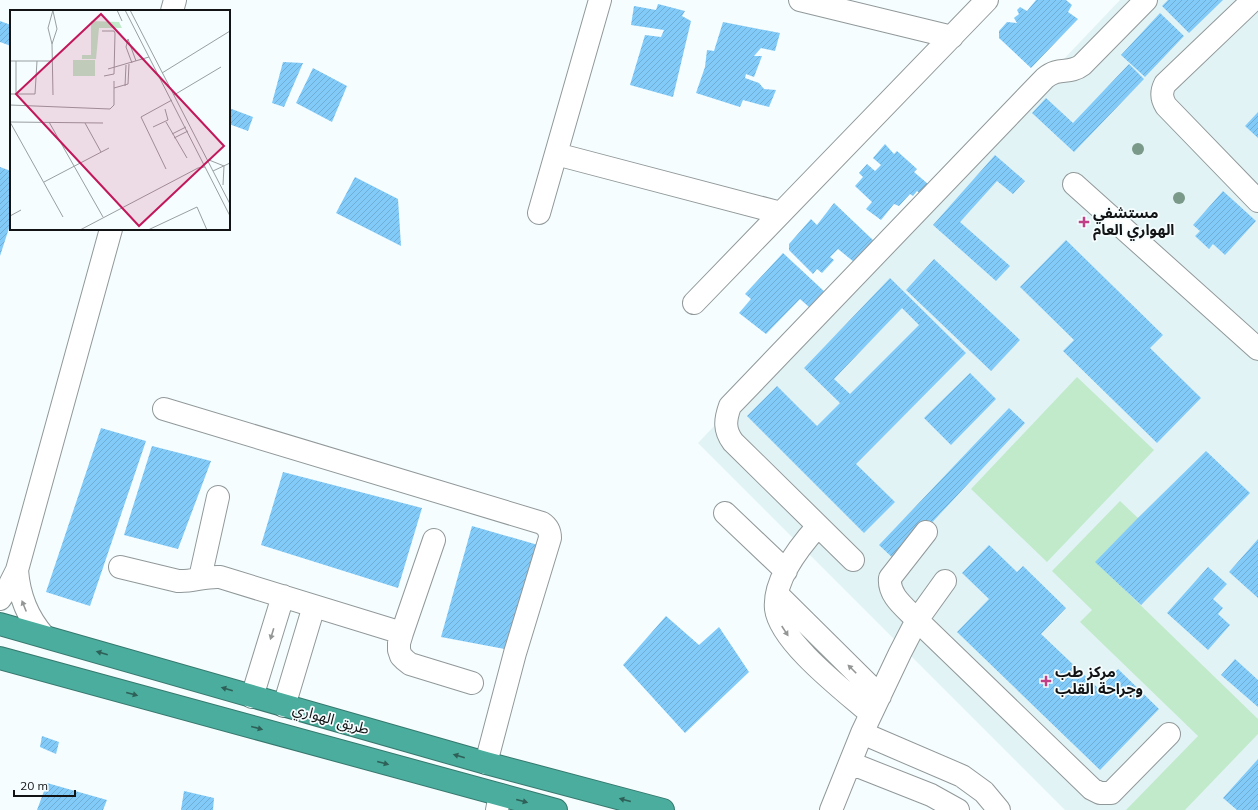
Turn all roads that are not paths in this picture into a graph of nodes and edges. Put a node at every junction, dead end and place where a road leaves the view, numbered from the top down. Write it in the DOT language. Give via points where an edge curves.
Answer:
graph roads {
  1 [pos="175,0"];
  2 [pos="600,0"];
  3 [pos="800,0"];
  4 [pos="987,0"];
  5 [pos="1146,0"];
  6 [pos="1253,0"];
  7 [pos="1258,4"];
  8 [pos="172,10"];
  9 [pos="952,37"];
  10 [pos="556,154"];
  11 [pos="1074,184"];
  12 [pos="1258,201"];
  13 [pos="539,213"];
  14 [pos="781,213"];
  15 [pos="112,230"];
  16 [pos="694,303"];
  17 [pos="1255,339"];
  18 [pos="164,409"];
  19 [pos="218,497"];
  20 [pos="725,513"];
  21 [pos="818,526"];
  22 [pos="926,532"];
  23 [pos="434,540"];
  24 [pos="853,560"];
  25 [pos="120,567"];
  26 [pos="17,570"];
  27 [pos="786,571"];
  28 [pos="200,578"];
  29 [pos="945,581"];
  30 [pos="283,596"];
  31 [pos="0,599"];
  32 [pos="314,606"];
  33 [pos="917,620"];
  34 [pos="0,624"];
  35 [pos="402,633"];
  36 [pos="44,636"];
  37 [pos="0,658"];
  38 [pos="0,669"];
  39 [pos="44,670"];
  40 [pos="472,683"];
  41 [pos="252,697"];
  42 [pos="284,706"];
  43 [pos="871,714"];
  44 [pos="1169,734"];
  45 [pos="486,763"];
  46 [pos="850,763"];
  47 [pos="498,802"];
  48 [pos="556,810"];
  49 [pos="663,810"];
  50 [pos="831,810"];
  51 [pos="958,810"];
  52 [pos="999,810"];
  1 -- 8 [label="street"];
  2 -- 10 [label="street"];
  3 -- 9 [label="street"];
  4 -- 9 [label="street"];
  5 -- 21 [label="street" via="1082,65 1073,70 1056,71 1045,78 730,406 725,422 733,442"];
  6 -- 7 [label="street"];
  6 -- 12 [label="street" via="1165,84 1162,95 1166,106"];
  9 -- 14 [label="street"];
  10 -- 13 [label="street"];
  10 -- 14 [label="street"];
  11 -- 17 [label="street"];
  14 -- 16 [label="street"];
  15 -- 26 [label="street"];
  18 -- 45 [label="street" via="546,526 550,538"];
  19 -- 28 [label="street"];
  20 -- 27 [label="street"];
  21 -- 24 [label="street"];
  21 -- 27 [label="street"];
  22 -- 33 [label="street" via="890,578 890,588 895,597"];
  23 -- 35 [label="street"];
  25 -- 28 [label="street" via="178,581 186,582"];
  26 -- 31 [label="street"];
  36 -- 26 [label="street, one-way" via="34,626 22,599"];
  27 -- 43 [label="street" via="777,594"];
  28 -- 30 [label="street" via="220,577"];
  29 -- 33 [label="street"];
  30 -- 32 [label="street"];
  30 -- 41 [label="street, one-way"];
  32 -- 35 [label="street"];
  32 -- 42 [label="street"];
  33 -- 43 [label="street"];
  33 -- 44 [label="street" via="1096,791 1111,793"];
  34 -- 36 [label="highway, طريق الهواري"];
  35 -- 40 [label="street" via="399,650 401,656 410,664"];
  41 -- 36 [label="highway, طريق الهواري, one-way"];
  37 -- 39 [label="highway, طريق الهواري"];
  38 -- 39 [label="highway"];
  39 -- 47 [label="highway, طريق الهواري, one-way"];
  41 -- 42 [label="highway, طريق الهواري"];
  45 -- 42 [label="highway, طريق الهواري, one-way"];
  43 -- 46 [label="street"];
  43 -- 52 [label="street" via="984,792"];
  49 -- 45 [label="highway, طريق الهواري, one-way"];
  46 -- 50 [label="street"];
  46 -- 51 [label="street" via="931,795"];
  47 -- 48 [label="highway, طريق الهواري, one-way"];
}
